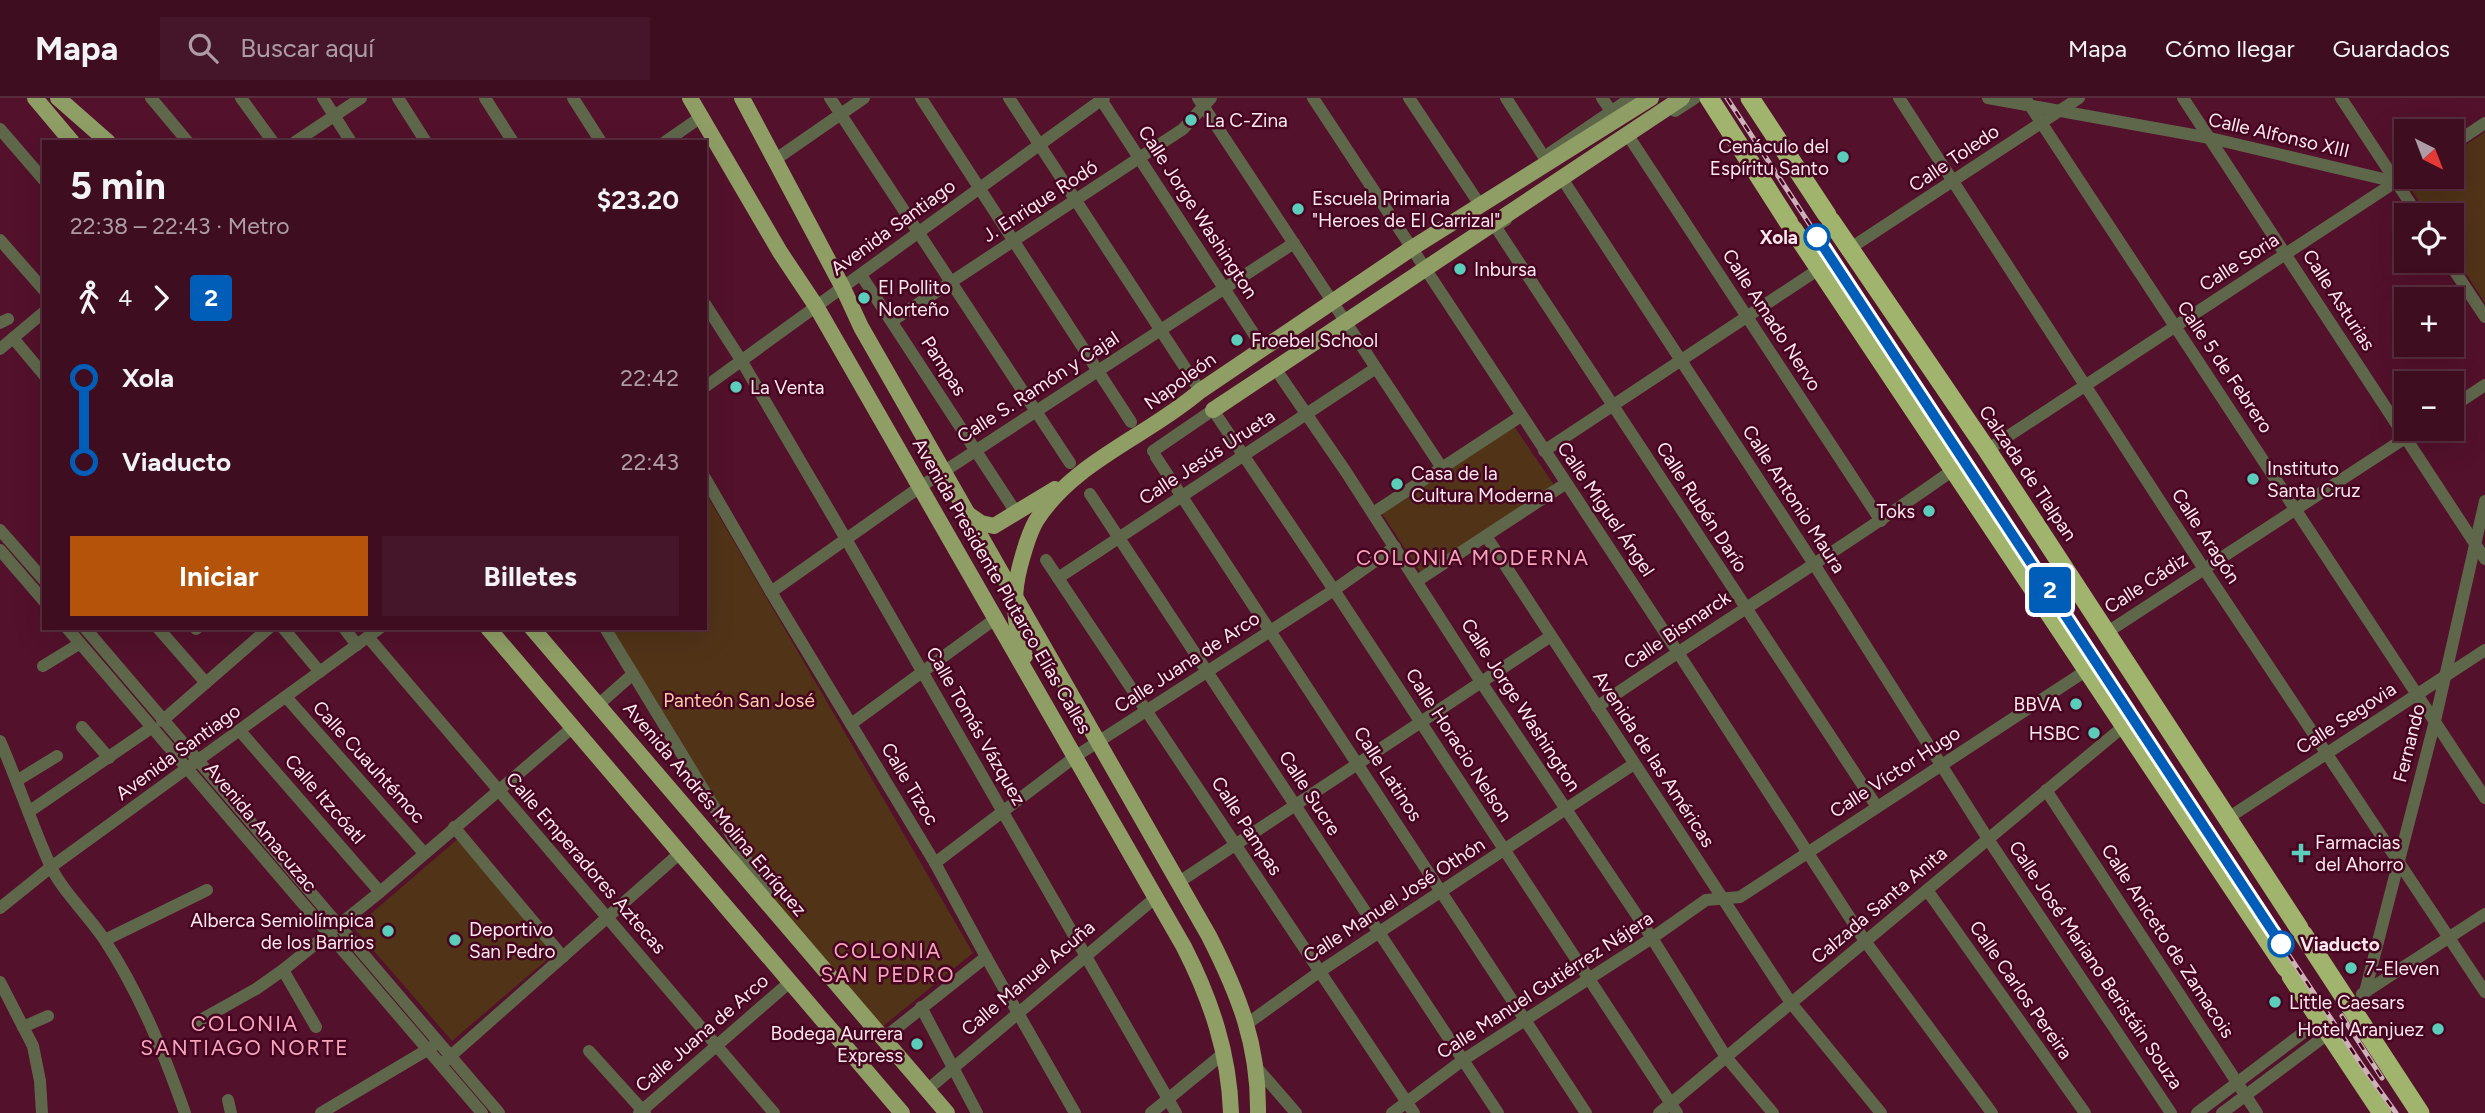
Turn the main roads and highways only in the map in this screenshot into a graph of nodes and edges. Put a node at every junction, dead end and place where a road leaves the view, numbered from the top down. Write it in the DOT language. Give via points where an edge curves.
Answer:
graph roads {
  1 [pos="34,98"];
  2 [pos="58,98"];
  3 [pos="75,98"];
  4 [pos="690,98"];
  5 [pos="742,98"];
  6 [pos="1651,98"];
  7 [pos="1682,98"];
  8 [pos="1709,98"];
  9 [pos="1751,98"];
  10 [pos="70,140"];
  11 [pos="108,140"];
  12 [pos="108,140"];
  13 [pos="1213,410"];
  14 [pos="1074,469"];
  15 [pos="967,512"];
  16 [pos="1015,598"];
  17 [pos="490,630"];
  18 [pos="534,630"];
  19 [pos="1037,688"];
  20 [pos="900,1112"];
  21 [pos="947,1113"];
  22 [pos="1231,1113"];
  23 [pos="1258,1113"];
  24 [pos="2382,1113"];
  25 [pos="2420,1113"];
  1 -- 10 [label="main road"];
  2 -- 11 [label="main road"];
  3 -- 12 [label="main road"];
  4 -- 19 [label="main road, Avenida Presidente Plutarco Elías Calles"];
  5 -- 15 [label="main road, Avenida Presidente Plutarco Elías Calles" via="861,327"];
  6 -- 14 [label="main road, Napoleón" via="1412,248 1200,391 1178,411"];
  7 -- 13 [label="main road"];
  8 -- 24 [label="highway"];
  9 -- 25 [label="highway, Calzada de Tlalpan" via="2301,931 2357,998"];
  14 -- 15 [label="main road" via="1017,514 994,526"];
  14 -- 16 [label="main road, Napoleón" via="1032,528"];
  15 -- 16 [label="main road, Avenida Presidente Plutarco Elías Calles"];
  16 -- 19 [label="main road, Napoleón" via="1020,643"];
  16 -- 23 [label="main road, Avenida Presidente Plutarco Elías Calles" via="1226,969 1247,1024 1257,1068"];
  17 -- 20 [label="main road"];
  18 -- 21 [label="main road, Avenida Andrés Molina Enríquez"];
  19 -- 22 [label="main road, Avenida Presidente Plutarco Elías Calles" via="1203,985 1224,1053"];
}
